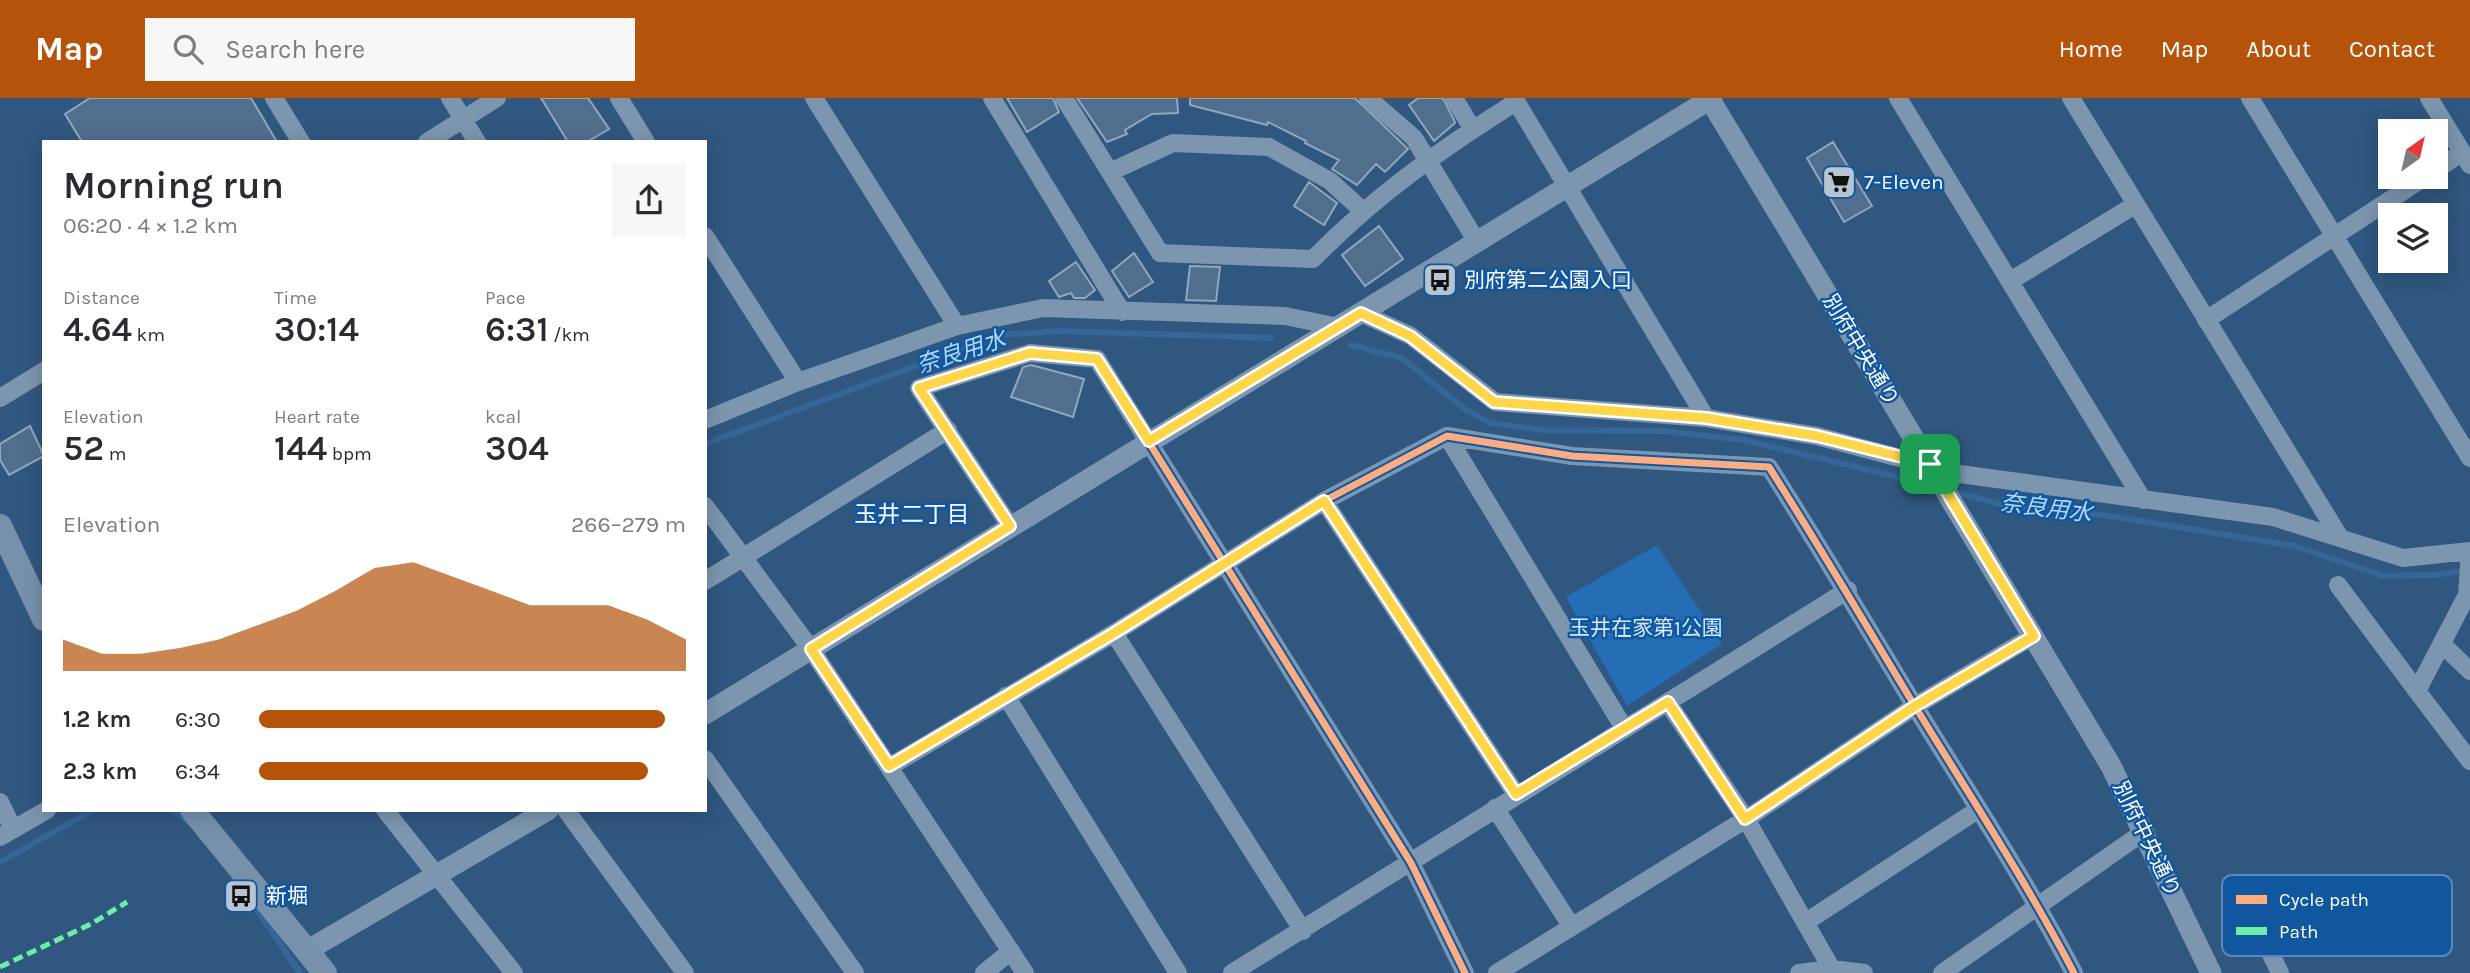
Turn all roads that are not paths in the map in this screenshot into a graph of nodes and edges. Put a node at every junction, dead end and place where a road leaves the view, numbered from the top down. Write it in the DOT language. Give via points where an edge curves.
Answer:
graph roads {
  1 [pos="274,98"];
  2 [pos="450,98"];
  3 [pos="497,98"];
  4 [pos="619,98"];
  5 [pos="814,98"];
  6 [pos="1064,98"];
  7 [pos="1368,98"];
  8 [pos="1454,98"];
  9 [pos="1710,98"];
  10 [pos="1898,98"];
  11 [pos="2071,98"];
  12 [pos="2250,98"];
  13 [pos="2429,98"];
  14 [pos="996,100"];
  15 [pos="1515,100"];
  16 [pos="463,119"];
  17 [pos="1473,130"];
  18 [pos="300,140"];
  19 [pos="430,140"];
  20 [pos="476,140"];
  21 [pos="645,140"];
  22 [pos="1427,159"];
  23 [pos="2466,159"];
  24 [pos="2448,166"];
  25 [pos="1110,172"];
  26 [pos="1568,186"];
  27 [pos="2407,189"];
  28 [pos="2135,205"];
  29 [pos="1362,210"];
  30 [pos="2335,237"];
  31 [pos="707,239"];
  32 [pos="1476,242"];
  33 [pos="2010,281"];
  34 [pos="1122,312"];
  35 [pos="1361,313"];
  36 [pos="2206,320"];
  37 [pos="957,326"];
  38 [pos="1339,327"];
  39 [pos="42,373"];
  40 [pos="797,382"];
  41 [pos="0,398"];
  42 [pos="1706,418"];
  43 [pos="707,419"];
  44 [pos="948,430"];
  45 [pos="1447,436"];
  46 [pos="1149,441"];
  47 [pos="2470,458"];
  48 [pos="1934,470"];
  49 [pos="2143,500"];
  50 [pos="1324,501"];
  51 [pos="707,509"];
  52 [pos="0,526"];
  53 [pos="1010,526"];
  54 [pos="2339,536"];
  55 [pos="2470,551"];
  56 [pos="744,556"];
  57 [pos="7,559"];
  58 [pos="1223,564"];
  59 [pos="707,580"];
  60 [pos="2339,585"];
  61 [pos="1848,590"];
  62 [pos="42,616"];
  63 [pos="1114,633"];
  64 [pos="2034,636"];
  65 [pos="2442,644"];
  66 [pos="811,649"];
  67 [pos="2470,671"];
  68 [pos="2417,691"];
  69 [pos="1006,695"];
  70 [pos="1668,702"];
  71 [pos="1915,706"];
  72 [pos="707,713"];
  73 [pos="1624,728"];
  74 [pos="2470,761"];
  75 [pos="707,762"];
  76 [pos="889,766"];
  77 [pos="1516,794"];
  78 [pos="0,802"];
  79 [pos="1495,808"];
  80 [pos="1979,809"];
  81 [pos="43,812"];
  82 [pos="194,812"];
  83 [pos="387,812"];
  84 [pos="545,812"];
  85 [pos="567,812"];
  86 [pos="1745,819"];
  87 [pos="2145,831"];
  88 [pos="6,833"];
  89 [pos="1411,863"];
  90 [pos="438,877"];
  91 [pos="2038,904"];
  92 [pos="1805,922"];
  93 [pos="1572,927"];
  94 [pos="1304,931"];
  95 [pos="309,950"];
  96 [pos="1011,951"];
  97 [pos="2272,956"];
  98 [pos="1952,970"];
  99 [pos="1833,971"];
  100 [pos="324,973"];
  101 [pos="514,973"];
  102 [pos="685,973"];
  103 [pos="855,973"];
  104 [pos="984,973"];
  105 [pos="1025,973"];
  106 [pos="1178,973"];
  107 [pos="1232,973"];
  108 [pos="1465,973"];
  109 [pos="1497,973"];
  110 [pos="1799,973"];
  111 [pos="1864,973"];
  112 [pos="2074,973"];
  113 [pos="2211,973"];
  114 [pos="2280,973"];
  1 -- 18 [label="street"];
  2 -- 16 [label="street"];
  3 -- 16 [label="street"];
  4 -- 21 [label="street"];
  5 -- 37 [label="street"];
  6 -- 25 [label="street"];
  7 -- 22 [label="street" via="1414,138"];
  8 -- 17 [label="street"];
  9 -- 26 [label="street"];
  9 -- 48 [label="street, 別府中央通り"];
  10 -- 33 [label="street"];
  11 -- 28 [label="street"];
  12 -- 30 [label="street"];
  13 -- 23 [label="street"];
  14 -- 34 [label="street"];
  15 -- 17 [label="street"];
  15 -- 26 [label="street"];
  16 -- 19 [label="street"];
  16 -- 20 [label="street"];
  17 -- 22 [label="street"];
  22 -- 29 [label="street"];
  22 -- 32 [label="street"];
  23 -- 24 [label="street"];
  25 -- 29 [label="street" via="1173,143 1269,147 1330,181"];
  25 -- 29 [label="street" via="1160,253 1313,259"];
  26 -- 32 [label="street"];
  26 -- 42 [label="street"];
  27 -- 30 [label="street"];
  28 -- 33 [label="street"];
  28 -- 36 [label="street"];
  30 -- 36 [label="street"];
  30 -- 47 [label="street"];
  31 -- 40 [label="street"];
  32 -- 35 [label="street"];
  33 -- 49 [label="street"];
  34 -- 37 [label="street" via="1043,308"];
  34 -- 38 [label="street" via="1285,316"];
  35 -- 38 [label="street"];
  35 -- 42 [label="street" via="1410,336 1494,402"];
  36 -- 54 [label="street"];
  37 -- 40 [label="street"];
  38 -- 46 [label="street"];
  39 -- 41 [label="street"];
  40 -- 43 [label="street"];
  42 -- 48 [label="street" via="1817,436"];
  44 -- 46 [label="street" via="919,388 1030,353 1097,359"];
  44 -- 53 [label="street"];
  44 -- 56 [label="street"];
  45 -- 50 [label="street"];
  45 -- 61 [label="street" via="1572,456 1769,467"];
  45 -- 73 [label="street"];
  46 -- 53 [label="street"];
  46 -- 58 [label="street"];
  48 -- 49 [label="street"];
  48 -- 64 [label="street, 別府中央通り"];
  49 -- 54 [label="street" via="2273,517"];
  50 -- 58 [label="street"];
  50 -- 77 [label="street"];
  51 -- 56 [label="street"];
  52 -- 57 [label="main road"];
  53 -- 66 [label="street"];
  54 -- 55 [label="street" via="2403,558"];
  55 -- 65 [label="street" via="2467,595"];
  56 -- 59 [label="street"];
  56 -- 66 [label="street"];
  57 -- 62 [label="main road"];
  58 -- 63 [label="street"];
  58 -- 89 [label="street"];
  60 -- 68 [label="street"];
  61 -- 70 [label="street"];
  61 -- 71 [label="street"];
  63 -- 69 [label="street"];
  63 -- 94 [label="street"];
  64 -- 71 [label="street"];
  64 -- 87 [label="street, 別府中央通り"];
  65 -- 67 [label="street"];
  65 -- 68 [label="street"];
  66 -- 72 [label="street"];
  66 -- 76 [label="street"];
  68 -- 74 [label="street"];
  69 -- 76 [label="street"];
  69 -- 106 [label="street"];
  70 -- 73 [label="street"];
  70 -- 86 [label="street"];
  71 -- 80 [label="street"];
  71 -- 86 [label="street"];
  73 -- 77 [label="street"];
  75 -- 103 [label="street"];
  76 -- 96 [label="street"];
  77 -- 79 [label="street"];
  78 -- 88 [label="street"];
  79 -- 89 [label="street"];
  79 -- 93 [label="street"];
  80 -- 91 [label="street"];
  80 -- 92 [label="street"];
  81 -- 88 [label="street"];
  82 -- 95 [label="main road"];
  83 -- 90 [label="street"];
  84 -- 90 [label="street"];
  85 -- 102 [label="street"];
  86 -- 92 [label="street"];
  86 -- 93 [label="street"];
  87 -- 91 [label="street"];
  87 -- 113 [label="street, 別府中央通り"];
  89 -- 94 [label="street"];
  89 -- 108 [label="street"];
  90 -- 95 [label="street"];
  90 -- 101 [label="street"];
  91 -- 98 [label="street"];
  91 -- 112 [label="street"];
  92 -- 99 [label="street"];
  93 -- 109 [label="street"];
  94 -- 107 [label="street"];
  95 -- 100 [label="main road"];
  96 -- 104 [label="street"];
  96 -- 105 [label="street"];
  97 -- 114 [label="street"];
  99 -- 110 [label="street"];
  99 -- 111 [label="street"];
}
